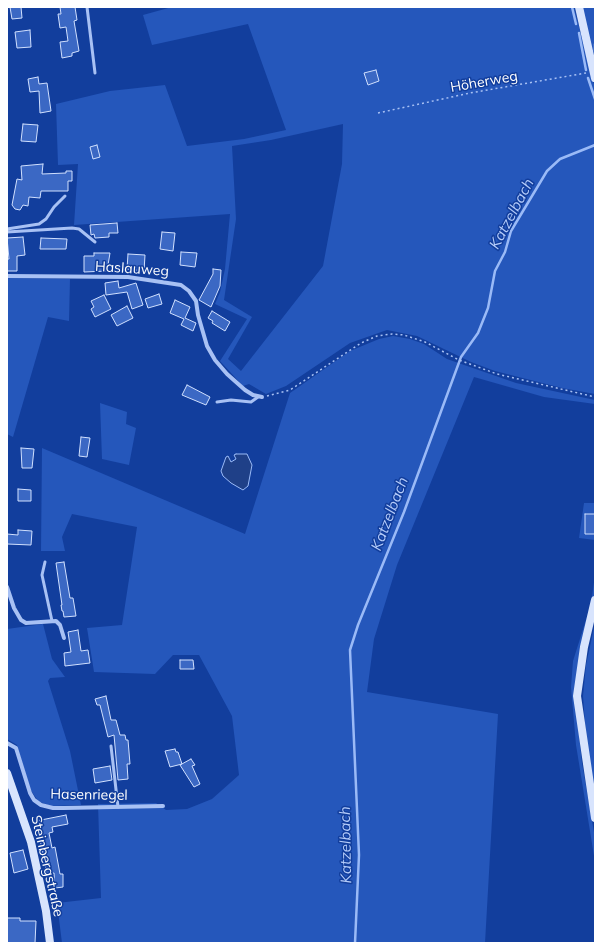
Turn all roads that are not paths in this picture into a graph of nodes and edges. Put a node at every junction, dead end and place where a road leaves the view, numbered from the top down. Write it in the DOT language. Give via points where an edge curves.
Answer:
graph roads {
  1 [pos="87,7"];
  2 [pos="579,7"];
  3 [pos="95,73"];
  4 [pos="594,75"];
  5 [pos="65,196"];
  6 [pos="7,229"];
  7 [pos="7,232"];
  8 [pos="95,242"];
  9 [pos="7,276"];
  10 [pos="260,397"];
  11 [pos="217,402"];
  12 [pos="45,562"];
  13 [pos="7,587"];
  14 [pos="595,600"];
  15 [pos="52,621"];
  16 [pos="64,638"];
  17 [pos="7,743"];
  18 [pos="111,746"];
  19 [pos="7,773"];
  20 [pos="163,806"];
  21 [pos="118,807"];
  22 [pos="595,818"];
  23 [pos="50,943"];
  1 -- 3 [label="lane"];
  2 -- 4 [label="street"];
  5 -- 6 [label="lane" via="39,224"];
  7 -- 8 [label="lane" via="72,228 80,229"];
  9 -- 10 [label="street, Haslauweg" via="128,277 180,285 196,301 207,346 215,360 236,383"];
  10 -- 11 [label="lane" via="251,402"];
  12 -- 15 [label="lane" via="42,575"];
  13 -- 15 [label="street" via="14,608 23,622"];
  14 -- 22 [label="street" via="577,696"];
  15 -- 16 [label="street" via="60,625"];
  17 -- 21 [label="street, Hasenriegel" via="16,748 30,793 41,805 53,808"];
  18 -- 21 [label="lane"];
  19 -- 23 [label="street, Steinbergstraße" via="31,842"];
  20 -- 21 [label="street, Hasenriegel"];
}
